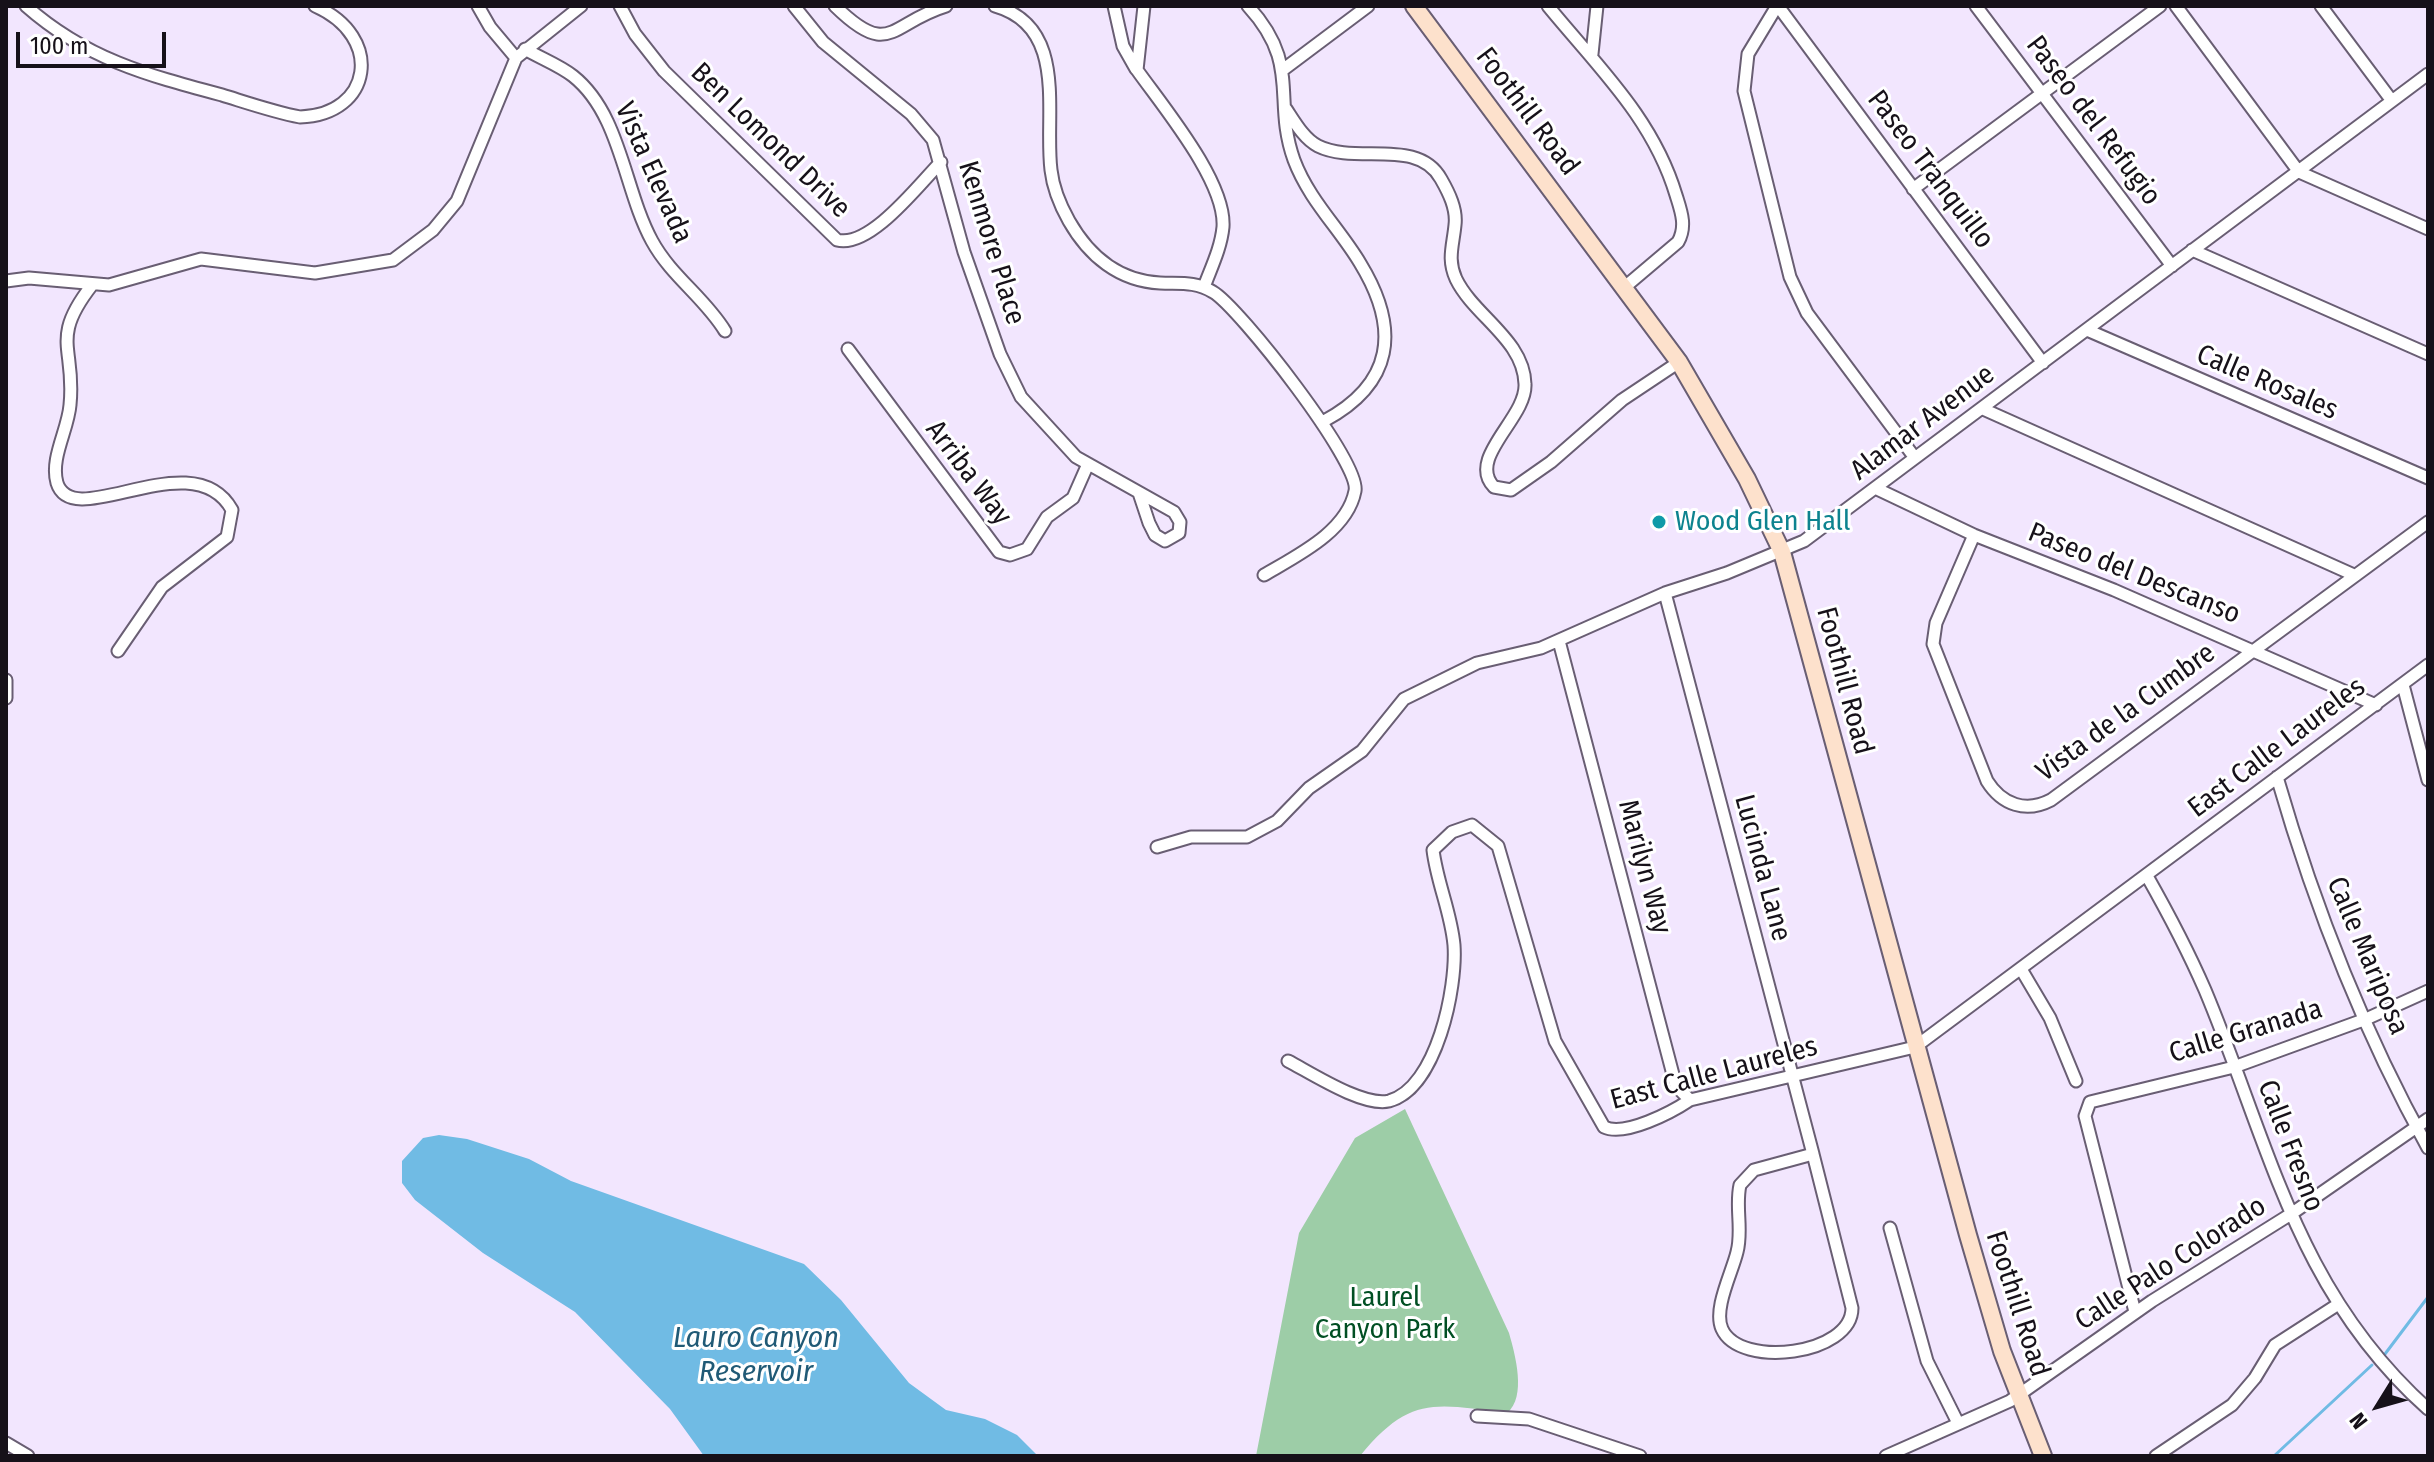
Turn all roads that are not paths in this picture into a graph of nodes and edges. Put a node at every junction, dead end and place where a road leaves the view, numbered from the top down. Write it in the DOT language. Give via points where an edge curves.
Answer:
graph roads {
  1 [pos="26,6"];
  2 [pos="315,6"];
  3 [pos="478,6"];
  4 [pos="581,6"];
  5 [pos="620,6"];
  6 [pos="794,6"];
  7 [pos="835,6"];
  8 [pos="946,6"];
  9 [pos="995,6"];
  10 [pos="1114,6"];
  11 [pos="1144,6"];
  12 [pos="1248,6"];
  13 [pos="1368,6"];
  14 [pos="1414,6"];
  15 [pos="1548,6"];
  16 [pos="1597,6"];
  17 [pos="1778,6"];
  18 [pos="1976,6"];
  19 [pos="2160,6"];
  20 [pos="2176,6"];
  21 [pos="2321,6"];
  22 [pos="520,54"];
  23 [pos="1592,54"];
  24 [pos="1284,69"];
  25 [pos="1137,70"];
  26 [pos="2428,74"];
  27 [pos="2042,95"];
  28 [pos="2392,101"];
  29 [pos="1286,109"];
  30 [pos="941,162"];
  31 [pos="2299,172"];
  32 [pos="1913,189"];
  33 [pos="2428,229"];
  34 [pos="2192,250"];
  35 [pos="2172,266"];
  36 [pos="6,281"];
  37 [pos="92,285"];
  38 [pos="1626,286"];
  39 [pos="1204,287"];
  40 [pos="2087,330"];
  41 [pos="725,331"];
  42 [pos="848,349"];
  43 [pos="2428,354"];
  44 [pos="1679,362"];
  45 [pos="2043,363"];
  46 [pos="1983,409"];
  47 [pos="1324,421"];
  48 [pos="1915,458"];
  49 [pos="1088,464"];
  50 [pos="2428,478"];
  51 [pos="1875,488"];
  52 [pos="1139,493"];
  53 [pos="2428,522"];
  54 [pos="1974,535"];
  55 [pos="1782,552"];
  56 [pos="1264,575"];
  57 [pos="2354,575"];
  58 [pos="1665,593"];
  59 [pos="1559,641"];
  60 [pos="2253,649"];
  61 [pos="118,651"];
  62 [pos="2428,665"];
  63 [pos="6,680"];
  64 [pos="2403,685"];
  65 [pos="6,698"];
  66 [pos="2376,705"];
  67 [pos="2277,777"];
  68 [pos="2428,780"];
  69 [pos="1157,847"];
  70 [pos="2147,876"];
  71 [pos="2021,969"];
  72 [pos="2428,991"];
  73 [pos="2366,1019"];
  74 [pos="1915,1047"];
  75 [pos="1288,1061"];
  76 [pos="2234,1067"];
  77 [pos="1793,1078"];
  78 [pos="2076,1081"];
  79 [pos="1690,1100"];
  80 [pos="2428,1119"];
  81 [pos="2416,1127"];
  82 [pos="2428,1148"];
  83 [pos="1813,1154"];
  84 [pos="2291,1214"];
  85 [pos="1890,1228"];
  86 [pos="2337,1305"];
  87 [pos="2135,1312"];
  88 [pos="2019,1395"];
  89 [pos="2428,1409"];
  90 [pos="1477,1416"];
  91 [pos="1958,1423"];
  92 [pos="6,1443"];
  93 [pos="28,1456"];
  94 [pos="1640,1456"];
  95 [pos="1886,1456"];
  96 [pos="2043,1456"];
  97 [pos="2156,1456"];
  1 -- 2 [label="street" via="95,55 300,117 338,106 360,74 362,60 354,34 340,19"];
  3 -- 22 [label="street" via="501,43"];
  4 -- 22 [label="street"];
  5 -- 30 [label="street, Ben Lomond Drive" via="664,71 837,240 857,239 874,229"];
  6 -- 30 [label="street, Kenmore Place" via="833,52 924,127"];
  7 -- 8 [label="street" via="861,29 884,35"];
  9 -- 39 [label="street" via="1027,26 1044,54 1051,100 1051,170 1060,203 1077,233 1102,262 1131,279"];
  10 -- 25 [label="street" via="1123,46"];
  11 -- 25 [label="street"];
  12 -- 24 [label="street"];
  13 -- 24 [label="street"];
  14 -- 38 [label="main road, Foothill Road"];
  15 -- 23 [label="street"];
  16 -- 23 [label="street"];
  17 -- 32 [label="street, Paseo Tranquillo"];
  17 -- 48 [label="street" via="1748,54 1744,91 1790,277 1807,313"];
  18 -- 27 [label="street, Paseo del Refugio"];
  19 -- 27 [label="street"];
  20 -- 31 [label="street"];
  21 -- 28 [label="street"];
  22 -- 37 [label="street" via="457,201 433,230 393,260 315,273 201,259 131,281"];
  22 -- 41 [label="street, Vista Elevada" via="571,74 591,96 652,241"];
  23 -- 38 [label="street" via="1660,151 1684,222 1674,247"];
  24 -- 29 [label="street"];
  25 -- 39 [label="street" via="1208,173 1219,198 1221,234"];
  26 -- 28 [label="street, Alamar Avenue"];
  27 -- 32 [label="street"];
  27 -- 35 [label="street, Paseo del Refugio"];
  28 -- 31 [label="street, Alamar Avenue"];
  29 -- 44 [label="street" via="1317,145 1357,156 1411,156 1440,176 1454,208 1449,251 1454,273 1510,345 1525,380 1519,411 1489,456 1486,471 1494,487 1511,490 1532,477 1622,400"];
  29 -- 47 [label="street" via="1289,142 1302,177 1370,280 1383,325 1383,359 1372,385 1351,406"];
  30 -- 49 [label="street, Kenmore Place" via="964,252 1009,374 1040,421"];
  31 -- 33 [label="street"];
  31 -- 34 [label="street, Alamar Avenue"];
  32 -- 45 [label="street, Paseo Tranquillo"];
  34 -- 35 [label="street, Alamar Avenue"];
  34 -- 43 [label="street"];
  35 -- 40 [label="street, Alamar Avenue"];
  36 -- 37 [label="street" via="29,278"];
  37 -- 61 [label="street" via="74,308 66,331 70,405 55,469 57,485 82,501 166,482 197,483 215,490 232,510 227,537 162,587"];
  38 -- 44 [label="main road, Foothill Road"];
  39 -- 47 [label="street" via="1220,296"];
  40 -- 45 [label="street, Alamar Avenue"];
  40 -- 50 [label="street, Calle Rosales"];
  42 -- 49 [label="street, Arriba Way" via="999,552 1010,555 1027,549 1047,517 1073,498"];
  44 -- 55 [label="main road, Foothill Road" via="1747,479"];
  45 -- 46 [label="street, Alamar Avenue"];
  46 -- 48 [label="street, Alamar Avenue"];
  46 -- 57 [label="street"];
  47 -- 56 [label="street" via="1354,475 1355,493 1335,527"];
  48 -- 51 [label="street, Alamar Avenue"];
  49 -- 52 [label="street, Kenmore Place"];
  51 -- 54 [label="street, Paseo del Descanso"];
  51 -- 55 [label="street, Alamar Avenue"];
  53 -- 57 [label="street, Vista de la Cumbre"];
  54 -- 60 [label="street, Paseo del Descanso"];
  54 -- 60 [label="street, Vista de la Cumbre" via="1936,623 1933,644 1987,781 1998,796 2015,805 2051,800"];
  55 -- 58 [label="street, Alamar Avenue"];
  55 -- 74 [label="main road, Foothill Road"];
  57 -- 60 [label="street, Vista de la Cumbre"];
  58 -- 59 [label="street, Alamar Avenue"];
  58 -- 77 [label="street, Lucinda Lane"];
  59 -- 69 [label="street, Alamar Avenue" via="1477,663 1404,699 1362,751 1258,833 1175,839"];
  59 -- 79 [label="street, Marilyn Way" via="1676,1086"];
  60 -- 66 [label="street, Paseo del Descanso"];
  62 -- 64 [label="street, East Calle Laureles"];
  63 -- 65 [label="street"];
  64 -- 66 [label="street, East Calle Laureles"];
  64 -- 68 [label="street"];
  66 -- 67 [label="street, East Calle Laureles"];
  67 -- 70 [label="street, East Calle Laureles"];
  67 -- 73 [label="street, Calle Mariposa" via="2320,912"];
  70 -- 71 [label="street, East Calle Laureles"];
  70 -- 76 [label="street, Calle Fresno" via="2199,976"];
  71 -- 74 [label="street, East Calle Laureles"];
  71 -- 78 [label="street" via="2050,1018"];
  72 -- 73 [label="street, Calle Granada"];
  73 -- 76 [label="street, Calle Granada"];
  73 -- 81 [label="street, Calle Mariposa"];
  74 -- 77 [label="street, East Calle Laureles"];
  74 -- 88 [label="main road, Foothill Road"];
  75 -- 79 [label="street, East Calle Laureles" via="1362,1099 1388,1101 1411,1086 1443,1031 1454,949 1433,850 1452,832 1472,825 1498,846 1555,1041 1604,1127 1625,1129 1671,1113"];
  76 -- 84 [label="street, Calle Fresno"];
  76 -- 87 [label="street, Calle Granada" via="2095,1100 2086,1107"];
  77 -- 79 [label="street, East Calle Laureles"];
  77 -- 83 [label="street, Lucinda Lane"];
  80 -- 81 [label="street, Calle Palo Colorado"];
  81 -- 82 [label="street, Calle Mariposa"];
  81 -- 84 [label="street, Calle Palo Colorado"];
  83 -- 83 [label="street, Lucinda Lane" via="1851,1320 1836,1337 1802,1349 1771,1352 1739,1345 1726,1335 1720,1318 1738,1251 1740,1185 1754,1170"];
  84 -- 86 [label="street, Calle Fresno"];
  84 -- 87 [label="street, Calle Palo Colorado"];
  85 -- 91 [label="street" via="1927,1361"];
  86 -- 89 [label="street, Calle Fresno" via="2378,1360"];
  86 -- 97 [label="street" via="2275,1345 2232,1405"];
  87 -- 88 [label="street, Calle Palo Colorado"];
  88 -- 91 [label="street, Calle Palo Colorado"];
  88 -- 96 [label="main road, Foothill Road"];
  90 -- 94 [label="street" via="1529,1419"];
  91 -- 95 [label="street, Calle Palo Colorado"];
  92 -- 93 [label="street"];
}
